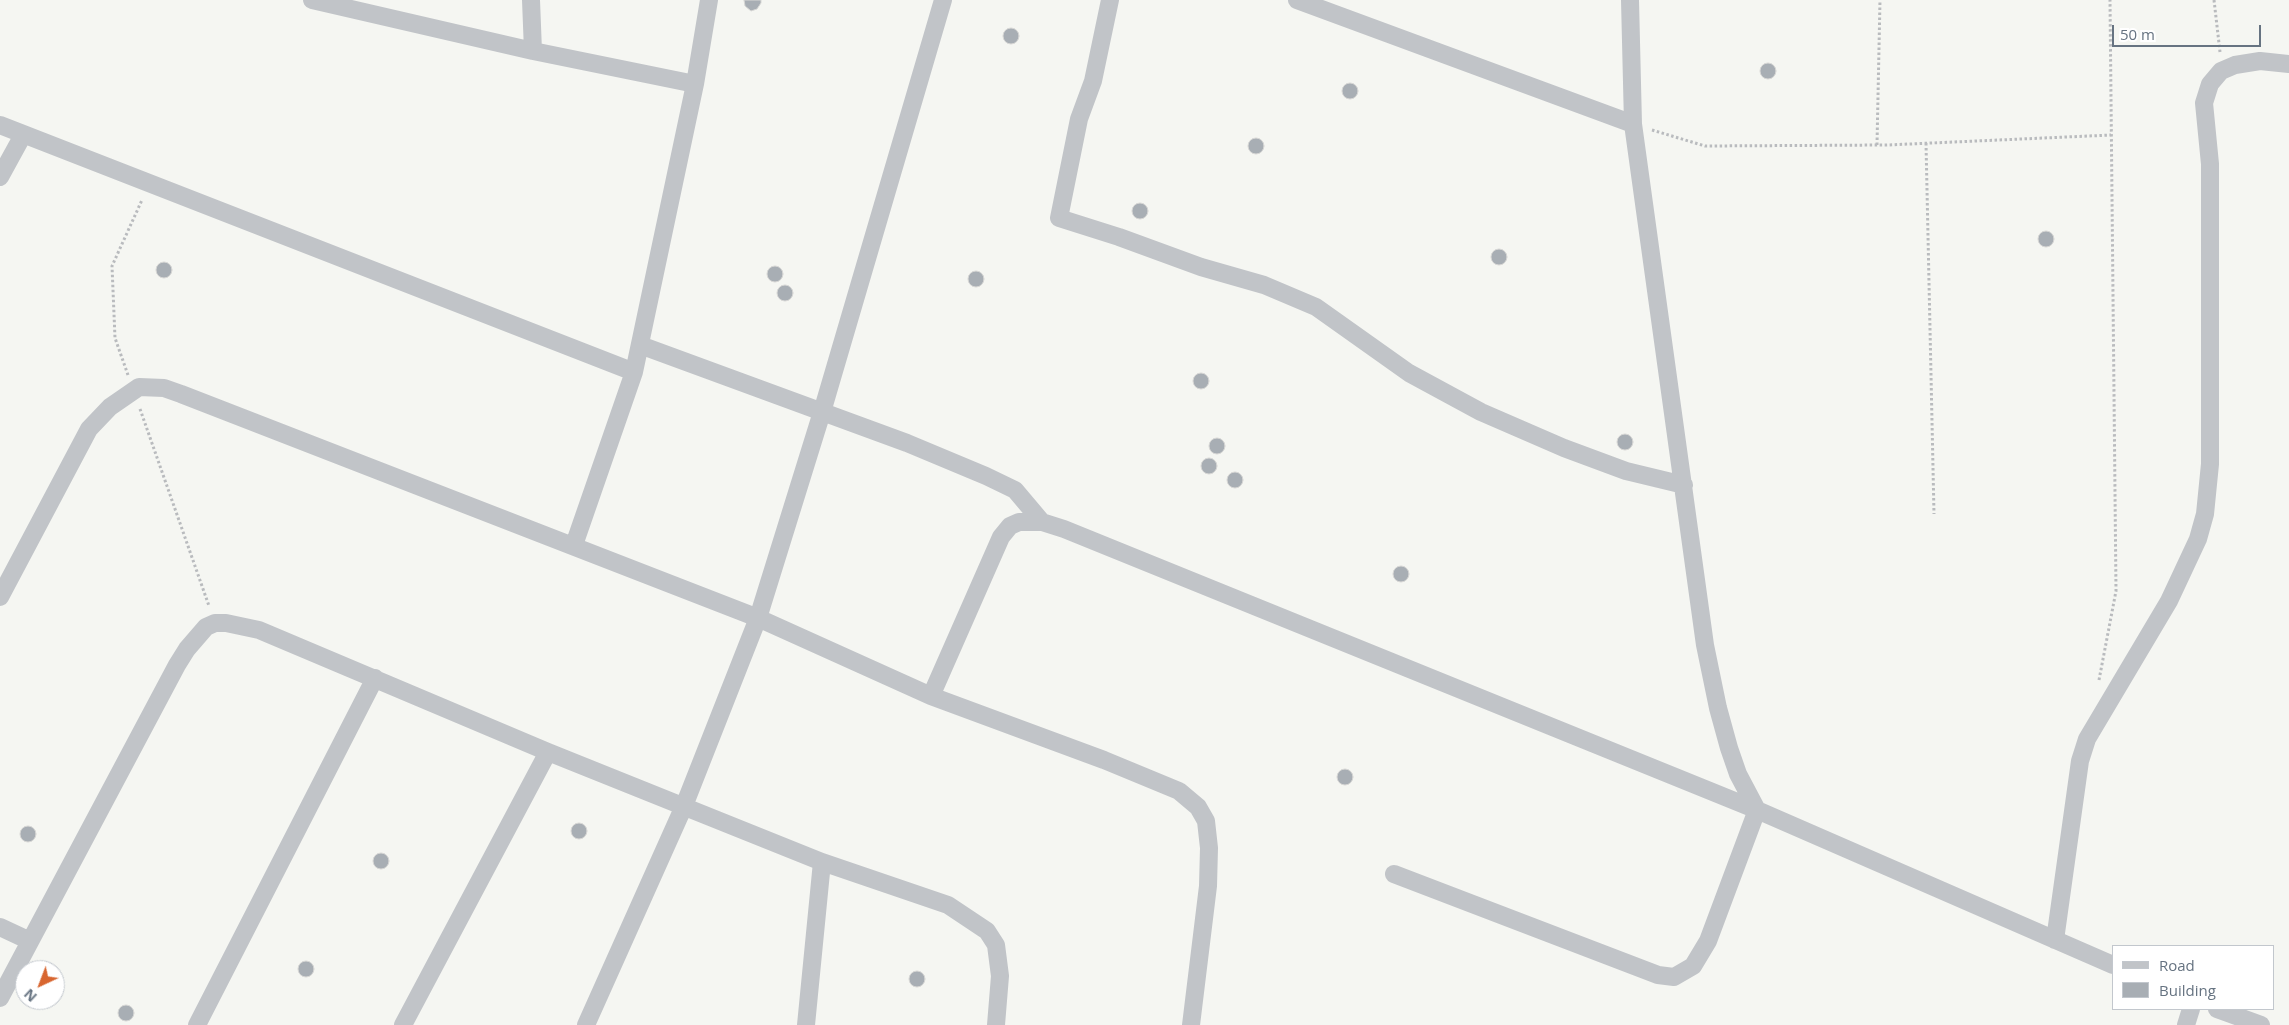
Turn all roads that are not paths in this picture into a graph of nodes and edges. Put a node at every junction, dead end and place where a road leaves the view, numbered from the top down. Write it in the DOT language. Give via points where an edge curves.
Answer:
graph roads {
  1 [pos="312,0"];
  2 [pos="531,0"];
  3 [pos="710,0"];
  4 [pos="943,0"];
  5 [pos="1110,0"];
  6 [pos="1296,0"];
  7 [pos="1630,0"];
  8 [pos="532,51"];
  9 [pos="2289,64"];
  10 [pos="695,84"];
  11 [pos="1633,124"];
  12 [pos="0,125"];
  13 [pos="23,135"];
  14 [pos="0,177"];
  15 [pos="640,344"];
  16 [pos="634,372"];
  17 [pos="822,412"];
  18 [pos="1684,485"];
  19 [pos="1042,522"];
  20 [pos="574,546"];
  21 [pos="0,597"];
  22 [pos="758,618"];
  23 [pos="375,678"];
  24 [pos="931,696"];
  25 [pos="548,752"];
  26 [pos="684,806"];
  27 [pos="1757,810"];
  28 [pos="822,862"];
  29 [pos="1394,874"];
  30 [pos="0,927"];
  31 [pos="2056,940"];
  32 [pos="30,941"];
  33 [pos="2112,965"];
  34 [pos="0,998"];
  35 [pos="2191,1010"];
  36 [pos="2220,1010"];
  37 [pos="197,1025"];
  38 [pos="403,1025"];
  39 [pos="586,1025"];
  40 [pos="806,1025"];
  41 [pos="996,1025"];
  42 [pos="1191,1025"];
  43 [pos="2186,1025"];
  44 [pos="2261,1025"];
  1 -- 8 [label="street"];
  2 -- 8 [label="street"];
  3 -- 10 [label="street"];
  4 -- 17 [label="street"];
  5 -- 18 [label="street" via="1093,80 1079,119 1059,218 1264,286 1316,307 1409,373 1481,412 1564,448 1617,467"];
  6 -- 11 [label="street"];
  7 -- 11 [label="street"];
  8 -- 10 [label="street"];
  9 -- 31 [label="street" via="2260,61 2235,65 2222,71 2210,84 2204,103 2210,164 2210,464 2205,514 2198,539 2169,600 2087,739 2080,761"];
  10 -- 15 [label="street"];
  11 -- 18 [label="street"];
  12 -- 13 [label="street"];
  13 -- 14 [label="street"];
  13 -- 16 [label="street"];
  15 -- 16 [label="street"];
  15 -- 17 [label="street"];
  16 -- 20 [label="street"];
  17 -- 19 [label="street" via="907,443 1015,490"];
  17 -- 22 [label="street"];
  18 -- 27 [label="street" via="1705,645 1718,708 1738,774"];
  19 -- 24 [label="street" via="1019,522 1010,526 1001,537"];
  19 -- 27 [label="street"];
  20 -- 21 [label="street" via="182,394 164,388 139,387 110,407 89,429"];
  20 -- 22 [label="street"];
  22 -- 24 [label="street"];
  22 -- 26 [label="street"];
  23 -- 25 [label="street"];
  23 -- 32 [label="street" via="259,630 226,623 206,627 177,665"];
  23 -- 37 [label="street"];
  24 -- 42 [label="street" via="1162,783 1179,791 1198,807 1206,821 1208,886"];
  25 -- 26 [label="street"];
  25 -- 38 [label="street"];
  26 -- 28 [label="street"];
  26 -- 39 [label="street"];
  27 -- 29 [label="street" via="1708,941 1693,966 1674,977 1658,975"];
  27 -- 31 [label="street"];
  28 -- 40 [label="street"];
  28 -- 41 [label="street" via="948,905 987,931 998,953 1000,976"];
  30 -- 32 [label="street"];
  31 -- 33 [label="street"];
  32 -- 34 [label="street"];
  35 -- 43 [label="street"];
  36 -- 44 [label="street"];
}
